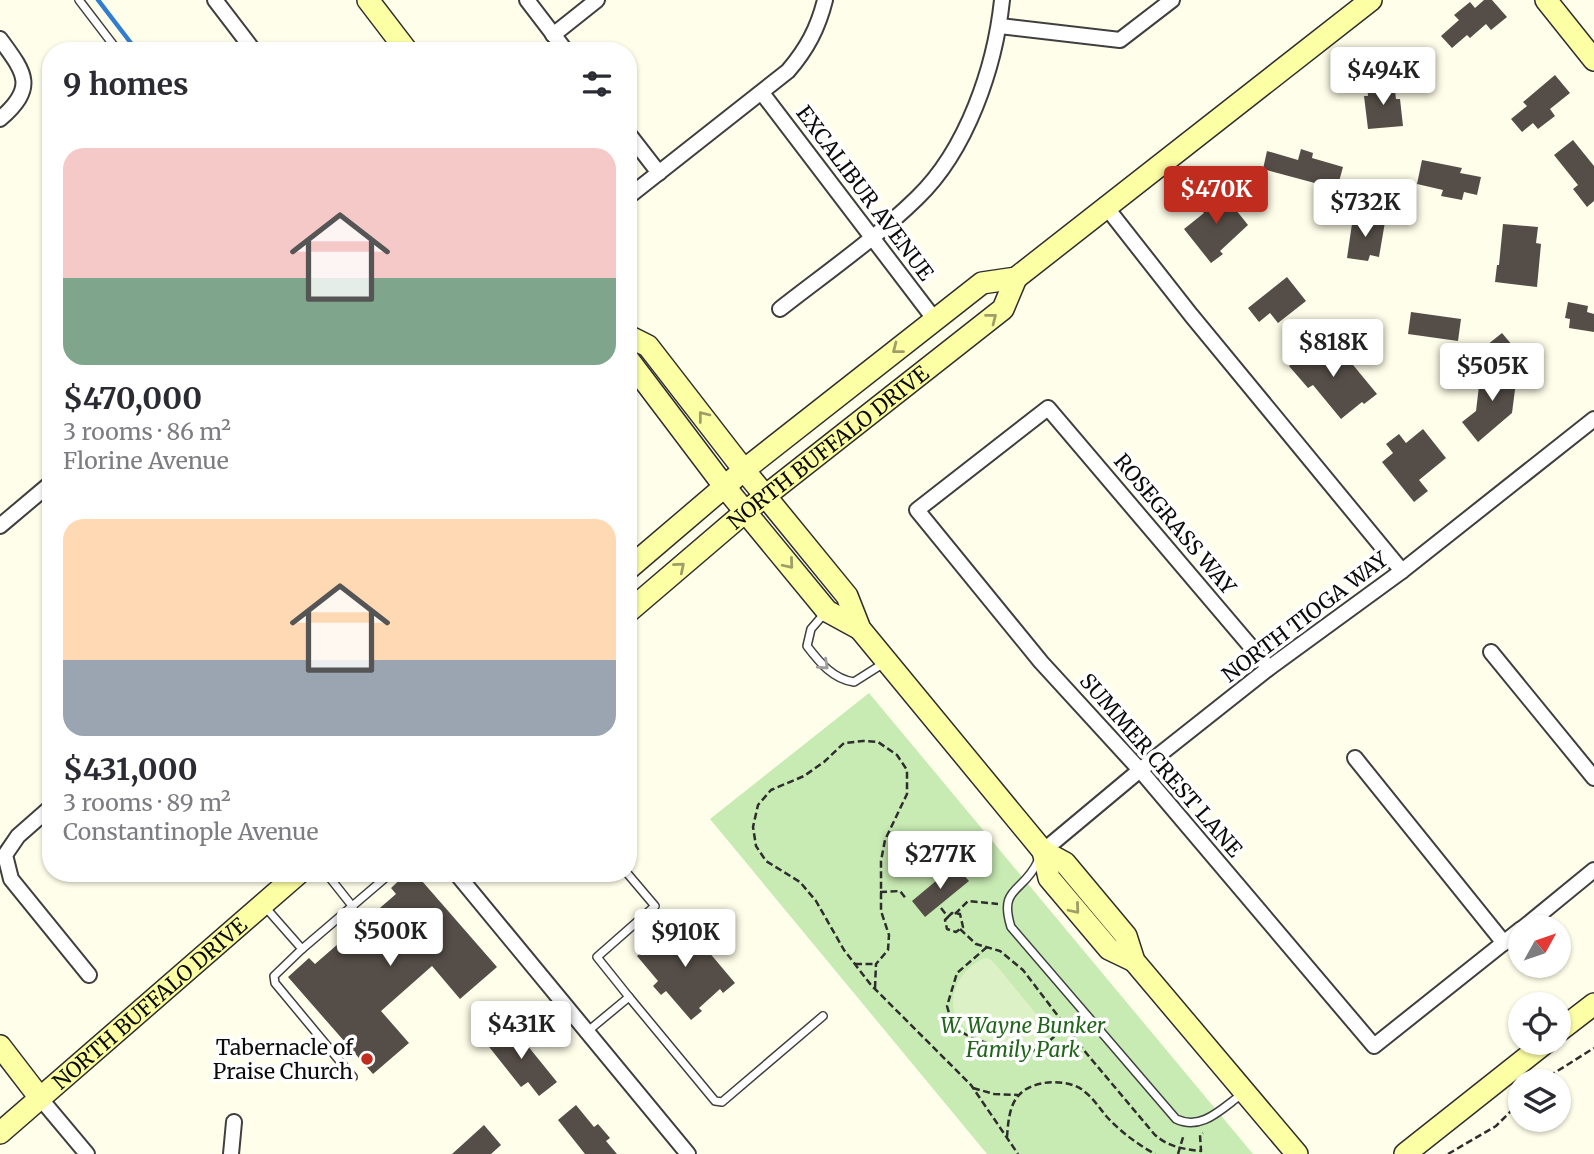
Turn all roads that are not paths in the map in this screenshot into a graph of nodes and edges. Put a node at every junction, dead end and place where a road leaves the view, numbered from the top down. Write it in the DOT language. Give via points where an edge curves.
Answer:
graph roads {
  1 [pos="79,0"];
  2 [pos="215,0"];
  3 [pos="368,0"];
  4 [pos="527,0"];
  5 [pos="597,0"];
  6 [pos="825,0"];
  7 [pos="1002,0"];
  8 [pos="1172,0"];
  9 [pos="1371,0"];
  10 [pos="1546,0"];
  11 [pos="999,26"];
  12 [pos="553,35"];
  13 [pos="0,39"];
  14 [pos="111,42"];
  15 [pos="247,42"];
  16 [pos="400,42"];
  17 [pos="559,42"];
  18 [pos="1594,60"];
  19 [pos="762,93"];
  20 [pos="0,118"];
  21 [pos="637,145"];
  22 [pos="659,173"];
  23 [pos="637,190"];
  24 [pos="1107,208"];
  25 [pos="873,236"];
  26 [pos="1016,278"];
  27 [pos="780,309"];
  28 [pos="935,320"];
  29 [pos="637,340"];
  30 [pos="637,371"];
  31 [pos="1048,408"];
  32 [pos="1594,419"];
  33 [pos="744,470"];
  34 [pos="724,486"];
  35 [pos="42,491"];
  36 [pos="765,496"];
  37 [pos="745,512"];
  38 [pos="0,526"];
  39 [pos="637,561"];
  40 [pos="1402,571"];
  41 [pos="637,603"];
  42 [pos="827,611"];
  43 [pos="860,629"];
  44 [pos="1491,652"];
  45 [pos="887,662"];
  46 [pos="1269,668"];
  47 [pos="1354,758"];
  48 [pos="1140,770"];
  49 [pos="1594,778"];
  50 [pos="42,815"];
  51 [pos="1043,850"];
  52 [pos="1594,870"];
  53 [pos="289,882"];
  54 [pos="333,882"];
  55 [pos="381,882"];
  56 [pos="464,882"];
  57 [pos="635,882"];
  58 [pos="263,904"];
  59 [pos="353,907"];
  60 [pos="1538,915"];
  61 [pos="1508,940"];
  62 [pos="1504,943"];
  63 [pos="302,949"];
  64 [pos="89,975"];
  65 [pos="629,997"];
  66 [pos="1594,1004"];
  67 [pos="823,1016"];
  68 [pos="1571,1022"];
  69 [pos="588,1031"];
  70 [pos="0,1046"];
  71 [pos="1530,1055"];
  72 [pos="354,1077"];
  73 [pos="1245,1091"];
  74 [pos="40,1098"];
  75 [pos="234,1122"];
  76 [pos="0,1133"];
  77 [pos="87,1154"];
  78 [pos="231,1154"];
  79 [pos="688,1154"];
  80 [pos="1297,1154"];
  81 [pos="1405,1154"];
  1 -- 14 [label="lane"];
  2 -- 15 [label="street"];
  3 -- 16 [label="main road"];
  4 -- 12 [label="street"];
  5 -- 12 [label="street"];
  6 -- 19 [label="street" via="806,50"];
  7 -- 11 [label="street"];
  8 -- 11 [label="street" via="1120,40"];
  9 -- 24 [label="main road, NORTH BUFFALO DRIVE"];
  10 -- 18 [label="main road"];
  11 -- 25 [label="street" via="972,117 939,172"];
  12 -- 17 [label="street"];
  13 -- 20 [label="street" via="21,66 24,85 20,97"];
  19 -- 22 [label="street"];
  19 -- 25 [label="street, EXCALIBUR AVENUE"];
  21 -- 22 [label="street"];
  22 -- 23 [label="street"];
  24 -- 26 [label="main road, NORTH BUFFALO DRIVE"];
  24 -- 40 [label="street"];
  25 -- 27 [label="street"];
  25 -- 28 [label="street, EXCALIBUR AVENUE"];
  26 -- 28 [label="main road, NORTH BUFFALO DRIVE" via="982,284"];
  36 -- 26 [label="main road, NORTH BUFFALO DRIVE, one-way" via="1003,309"];
  28 -- 33 [label="main road, NORTH BUFFALO DRIVE, one-way"];
  33 -- 29 [label="main road, one-way" via="648,346"];
  30 -- 34 [label="main road"];
  31 -- 46 [label="street, ROSEGRASS WAY"];
  31 -- 48 [label="street, SUMMER CREST LANE" via="917,510 1041,662"];
  32 -- 40 [label="street, NORTH TIOGA WAY"];
  33 -- 34 [label="main road, NORTH BUFFALO DRIVE"];
  33 -- 36 [label="main road"];
  34 -- 37 [label="main road"];
  34 -- 39 [label="main road, NORTH BUFFALO DRIVE"];
  35 -- 38 [label="street"];
  36 -- 37 [label="main road, NORTH BUFFALO DRIVE"];
  36 -- 43 [label="main road" via="847,596"];
  41 -- 37 [label="main road, NORTH BUFFALO DRIVE, one-way"];
  37 -- 42 [label="main road, one-way"];
  40 -- 46 [label="street, NORTH TIOGA WAY"];
  42 -- 43 [label="main road"];
  42 -- 45 [label="lane, one-way" via="811,629 807,646 819,662 841,680 854,682"];
  43 -- 45 [label="main road"];
  44 -- 49 [label="street"];
  45 -- 51 [label="main road"];
  46 -- 48 [label="street, NORTH TIOGA WAY"];
  47 -- 62 [label="street"];
  48 -- 51 [label="street, NORTH TIOGA WAY"];
  48 -- 62 [label="street, SUMMER CREST LANE" via="1374,1046"];
  50 -- 64 [label="street" via="18,836 5,856 11,879"];
  51 -- 73 [label="main road" via="1049,878 1109,949 1134,961"];
  51 -- 73 [label="lane" via="1033,874 1011,894 1005,909 1011,927 1176,1119 1200,1123"];
  52 -- 60 [label="street"];
  53 -- 58 [label="main road, NORTH BUFFALO DRIVE"];
  54 -- 59 [label="lane"];
  55 -- 59 [label="lane"];
  56 -- 69 [label="street"];
  57 -- 65 [label="lane" via="655,906 597,957"];
  58 -- 63 [label="lane"];
  58 -- 74 [label="main road, NORTH BUFFALO DRIVE"];
  59 -- 63 [label="lane"];
  61 -- 62 [label="street"];
  63 -- 72 [label="lane" via="278,970 275,983"];
  65 -- 67 [label="lane" via="715,1101 728,1098"];
  65 -- 69 [label="lane"];
  66 -- 68 [label="main road"];
  69 -- 79 [label="street"];
  70 -- 74 [label="main road"];
  71 -- 81 [label="main road"];
  73 -- 80 [label="main road"];
  74 -- 76 [label="main road, NORTH BUFFALO DRIVE"];
  74 -- 77 [label="street"];
  75 -- 78 [label="street"];
}
